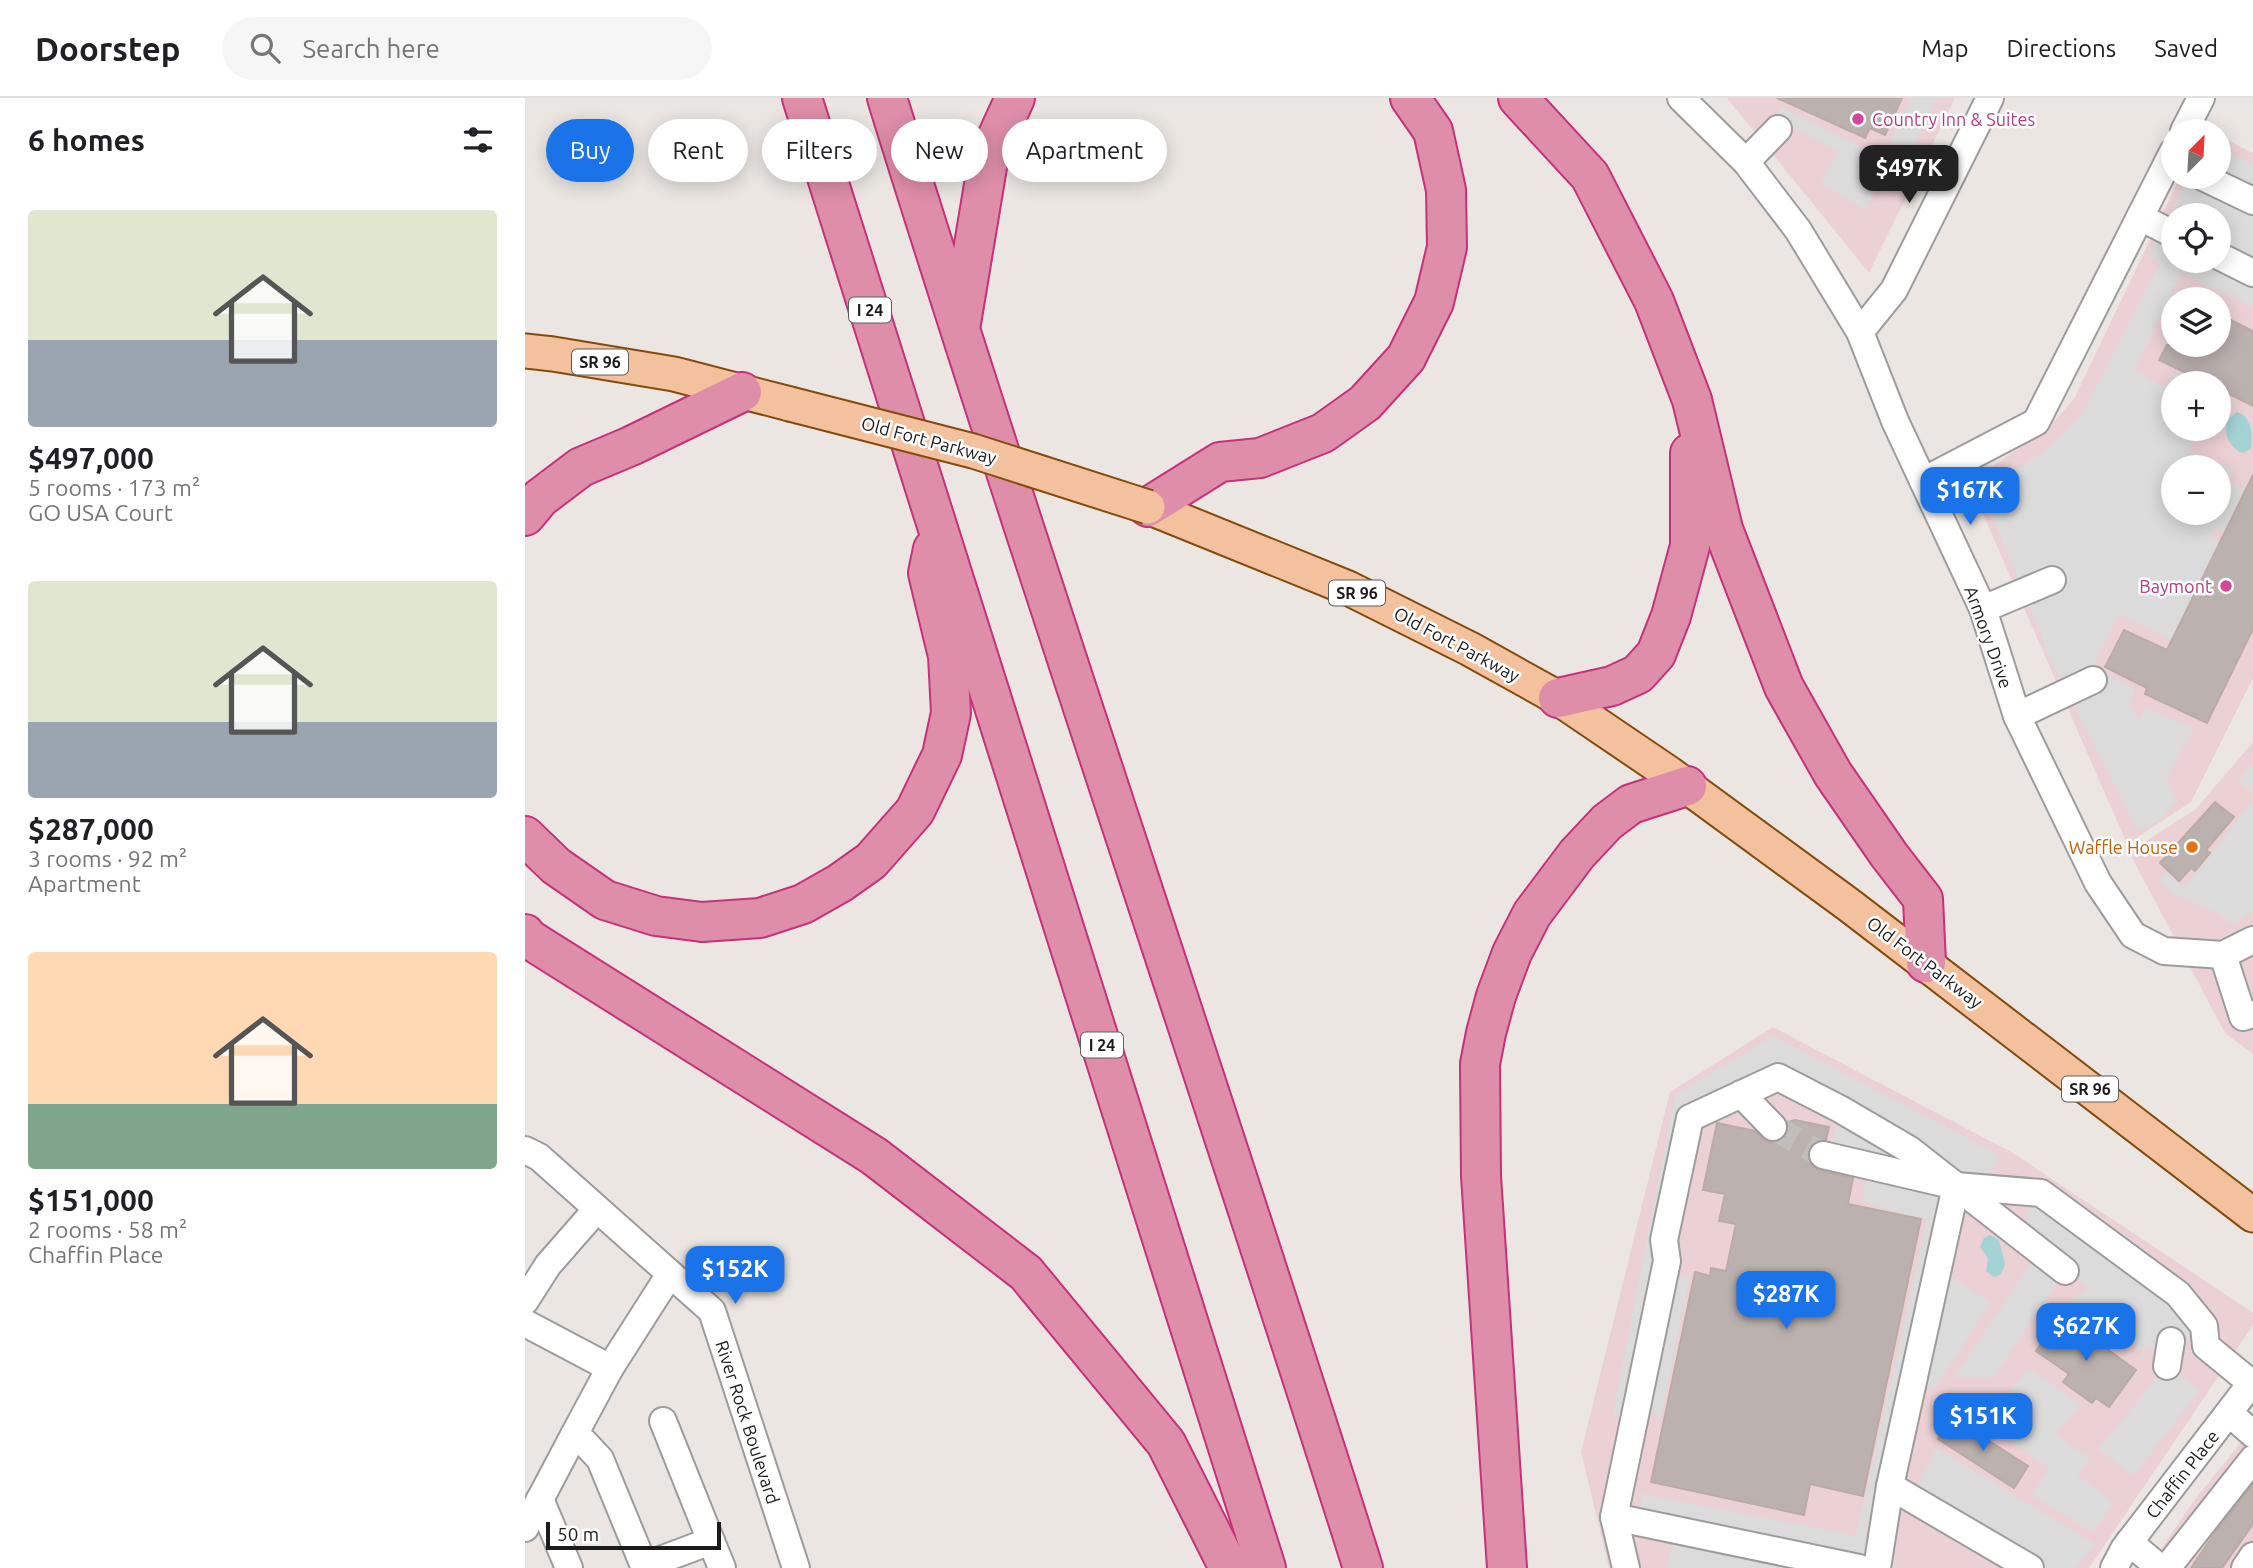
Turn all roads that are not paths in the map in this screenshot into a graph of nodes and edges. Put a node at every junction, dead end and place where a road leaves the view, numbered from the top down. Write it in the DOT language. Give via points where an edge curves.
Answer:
graph roads {
  1 [pos="802,98"];
  2 [pos="887,98"];
  3 [pos="1015,98"];
  4 [pos="1410,98"];
  5 [pos="1518,98"];
  6 [pos="1681,98"];
  7 [pos="1990,98"];
  8 [pos="2201,98"];
  9 [pos="2190,119"];
  10 [pos="1778,129"];
  11 [pos="1746,162"];
  12 [pos="2161,178"];
  13 [pos="2228,189"];
  14 [pos="2253,201"];
  15 [pos="2140,217"];
  16 [pos="2161,228"];
  17 [pos="2231,262"];
  18 [pos="2253,273"];
  19 [pos="1654,301"];
  20 [pos="960,332"];
  21 [pos="1860,332"];
  22 [pos="525,351"];
  23 [pos="741,392"];
  24 [pos="1923,481"];
  25 [pos="1148,508"];
  26 [pos="525,516"];
  27 [pos="938,523"];
  28 [pos="2052,580"];
  29 [pos="1983,609"];
  30 [pos="2093,680"];
  31 [pos="1557,698"];
  32 [pos="2017,716"];
  33 [pos="1687,786"];
  34 [pos="525,836"];
  35 [pos="525,934"];
  36 [pos="2253,940"];
  37 [pos="2223,956"];
  38 [pos="1926,963"];
  39 [pos="2253,1014"];
  40 [pos="1741,1094"];
  41 [pos="1773,1128"];
  42 [pos="525,1150"];
  43 [pos="1823,1155"];
  44 [pos="1956,1186"];
  45 [pos="597,1209"];
  46 [pos="2253,1215"];
  47 [pos="2065,1271"];
  48 [pos="670,1274"];
  49 [pos="525,1301"];
  50 [pos="525,1323"];
  51 [pos="610,1368"];
  52 [pos="2252,1382"];
  53 [pos="2229,1413"];
  54 [pos="663,1421"];
  55 [pos="2253,1434"];
  56 [pos="574,1435"];
  57 [pos="2253,1459"];
  58 [pos="1890,1486"];
  59 [pos="540,1499"];
  60 [pos="1614,1517"];
  61 [pos="525,1528"];
  62 [pos="711,1541"];
  63 [pos="2129,1542"];
  64 [pos="2253,1556"];
  65 [pos="2017,1564"];
  66 [pos="644,1567"];
  67 [pos="569,1568"];
  68 [pos="722,1568"];
  69 [pos="796,1568"];
  70 [pos="1229,1568"];
  71 [pos="1266,1568"];
  72 [pos="1363,1568"];
  73 [pos="1507,1568"];
  74 [pos="1626,1568"];
  75 [pos="1859,1568"];
  76 [pos="1877,1568"];
  77 [pos="2114,1568"];
  78 [pos="2160,1568"];
  79 [pos="2167,1568"];
  80 [pos="2245,1568"];
  1 -- 27 [label="highway, I 24"];
  2 -- 20 [label="highway"];
  3 -- 20 [label="highway" via="989,155"];
  4 -- 25 [label="highway" via="1433,131 1445,190 1447,247 1434,302 1406,358 1366,403 1323,433 1260,458 1220,462"];
  5 -- 19 [label="highway" via="1590,176"];
  6 -- 11 [label="street, Armory Drive"];
  7 -- 21 [label="street" via="1894,290"];
  8 -- 9 [label="street"];
  10 -- 11 [label="street"];
  11 -- 21 [label="street, Armory Drive" via="1798,230"];
  12 -- 15 [label="street"];
  13 -- 14 [label="street"];
  15 -- 16 [label="street"];
  15 -- 24 [label="street" via="2036,422"];
  17 -- 18 [label="street"];
  19 -- 31 [label="highway" via="1690,449 1690,546 1656,654 1638,674 1612,686"];
  19 -- 38 [label="highway" via="1692,400 1723,529 1784,687 1833,774 1923,899"];
  20 -- 72 [label="highway"];
  21 -- 24 [label="street, Armory Drive"];
  22 -- 23 [label="main road, Old Fort Parkway / SR 96" via="674,374"];
  23 -- 25 [label="main road, Old Fort Parkway / SR 96, bridge" via="973,451"];
  23 -- 26 [label="highway" via="581,467 540,498"];
  24 -- 29 [label="street, Armory Drive"];
  25 -- 31 [label="main road, Old Fort Parkway / SR 96" via="1348,588"];
  27 -- 34 [label="highway" via="928,573 948,656 951,713 942,755 915,811 871,861 803,904 760,918 702,922 656,916 605,900 556,866"];
  27 -- 71 [label="highway, I 24"];
  28 -- 29 [label="street"];
  29 -- 32 [label="street, Armory Drive"];
  30 -- 32 [label="street"];
  31 -- 33 [label="main road, Old Fort Parkway / SR 96"];
  32 -- 37 [label="street, Armory Drive" via="2098,883 2133,935 2164,951"];
  33 -- 38 [label="main road, Old Fort Parkway / SR 96"];
  33 -- 73 [label="highway" via="1631,804 1577,854 1532,914 1496,996 1486,1033 1480,1063 1481,1176"];
  35 -- 70 [label="highway" via="874,1156 1026,1273 1166,1443"];
  36 -- 37 [label="street"];
  37 -- 39 [label="street" via="2242,1017"];
  38 -- 46 [label="main road, Old Fort Parkway / SR 96"];
  40 -- 41 [label="street"];
  40 -- 44 [label="street" via="1778,1077 1910,1150"];
  40 -- 60 [label="street" via="1690,1118 1664,1240 1667,1261"];
  42 -- 45 [label="street, River Rock Boulevard"];
  43 -- 44 [label="street"];
  44 -- 47 [label="street"];
  44 -- 52 [label="street" via="2041,1193 2178,1294 2204,1326 2206,1346"];
  44 -- 58 [label="street"];
  45 -- 48 [label="street, River Rock Boulevard"];
  45 -- 49 [label="street" via="548,1265"];
  48 -- 51 [label="street"];
  48 -- 69 [label="street, River Rock Boulevard" via="712,1311"];
  50 -- 51 [label="street"];
  51 -- 56 [label="street"];
  52 -- 53 [label="street, Chaffin Place"];
  53 -- 55 [label="street"];
  53 -- 63 [label="street, Chaffin Place"];
  54 -- 62 [label="street"];
  56 -- 59 [label="street"];
  56 -- 66 [label="street" via="600,1459"];
  57 -- 79 [label="street"];
  58 -- 65 [label="street"];
  58 -- 76 [label="street"];
  59 -- 61 [label="street"];
  59 -- 67 [label="street"];
  60 -- 74 [label="street"];
  60 -- 75 [label="street"];
  62 -- 66 [label="street"];
  62 -- 68 [label="street"];
  63 -- 77 [label="street, Chaffin Place"];
  63 -- 78 [label="street"];
  64 -- 80 [label="street"];
}
